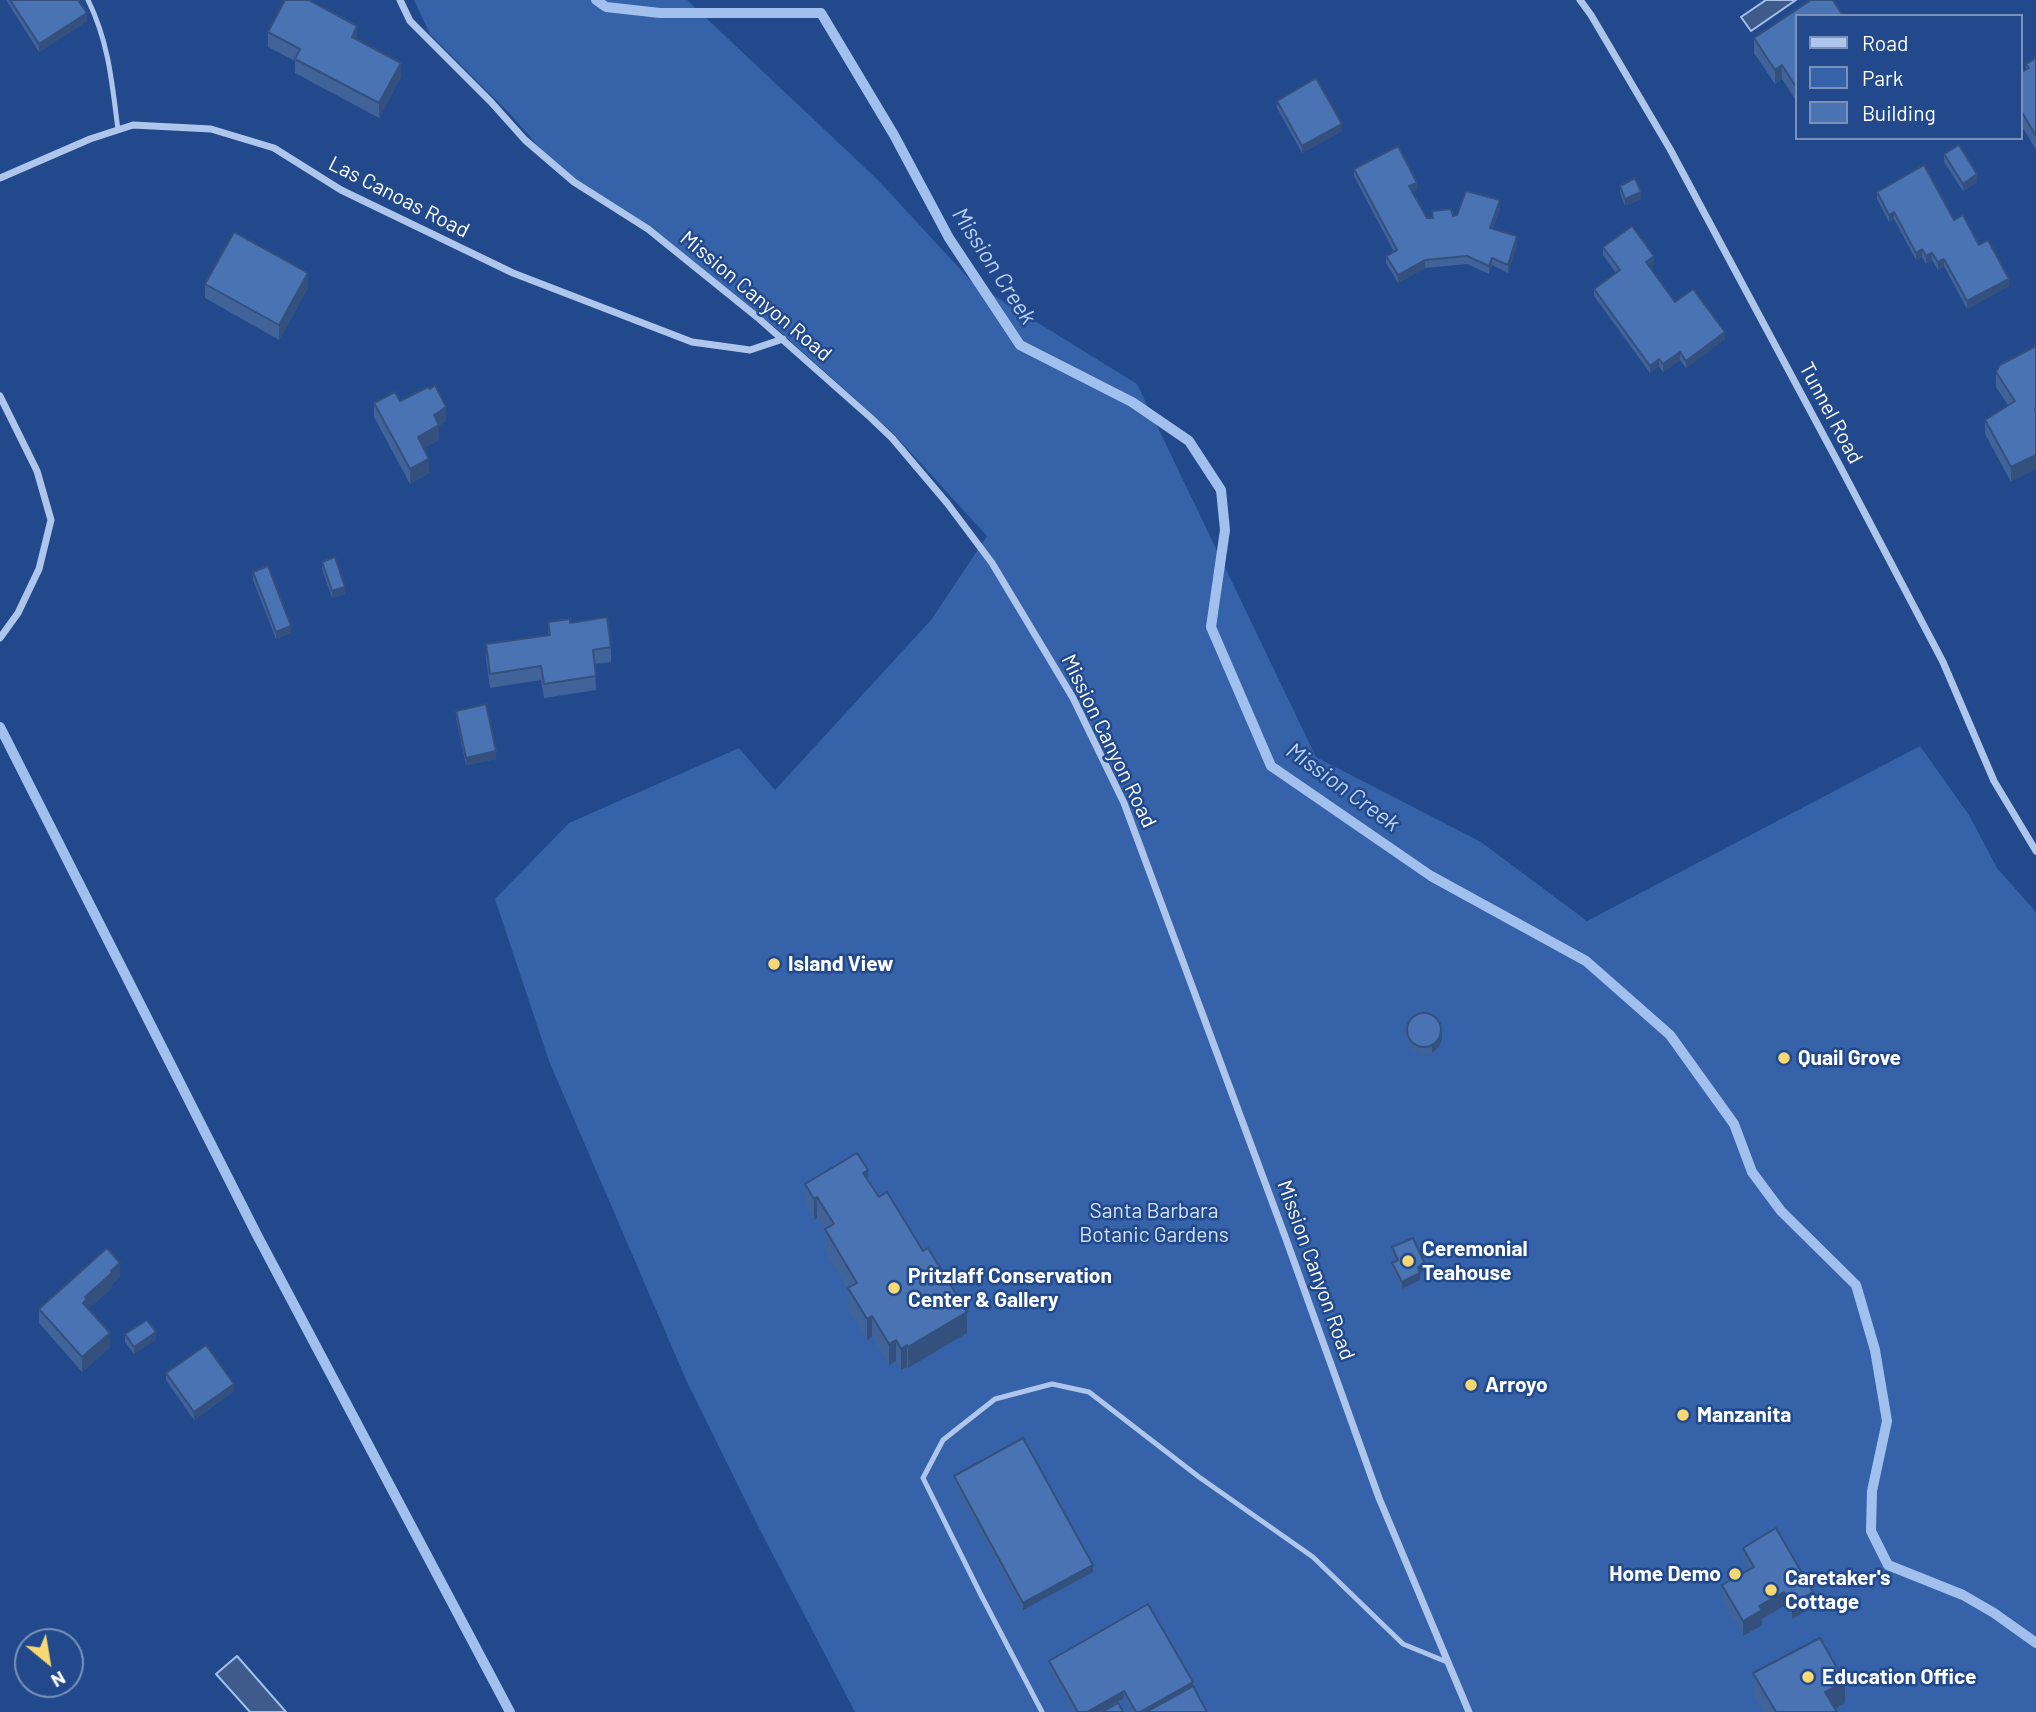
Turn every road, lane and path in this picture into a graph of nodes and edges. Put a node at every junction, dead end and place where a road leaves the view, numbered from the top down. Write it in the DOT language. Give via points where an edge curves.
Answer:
graph roads {
  1 [pos="88,0"];
  2 [pos="400,0"];
  3 [pos="1580,0"];
  4 [pos="118,130"];
  5 [pos="0,178"];
  6 [pos="783,339"];
  7 [pos="0,396"];
  8 [pos="0,638"];
  9 [pos="2036,851"];
  10 [pos="1447,1661"];
  11 [pos="1042,1712"];
  12 [pos="1469,1712"];
  1 -- 4 [label="lane" via="107,49"];
  2 -- 6 [label="street, Mission Canyon Road" via="410,21 525,140 574,182 648,229"];
  3 -- 9 [label="street, Tunnel Road" via="1670,149 1769,333 1943,662 1994,781"];
  4 -- 5 [label="street, Las Canoas Road"];
  4 -- 6 [label="street, Las Canoas Road" via="133,125 211,129 274,148 341,190 513,273 692,342 750,350"];
  6 -- 10 [label="street, Mission Canyon Road" via="885,431 947,503 992,562 1073,698 1124,803 1379,1498"];
  7 -- 8 [label="street" via="37,471 51,520 39,569"];
  10 -- 11 [label="lane" via="1403,1644 1313,1557 1089,1392 1052,1384 995,1399 943,1440 923,1478"];
  10 -- 12 [label="street, Mission Canyon Road"];
}
